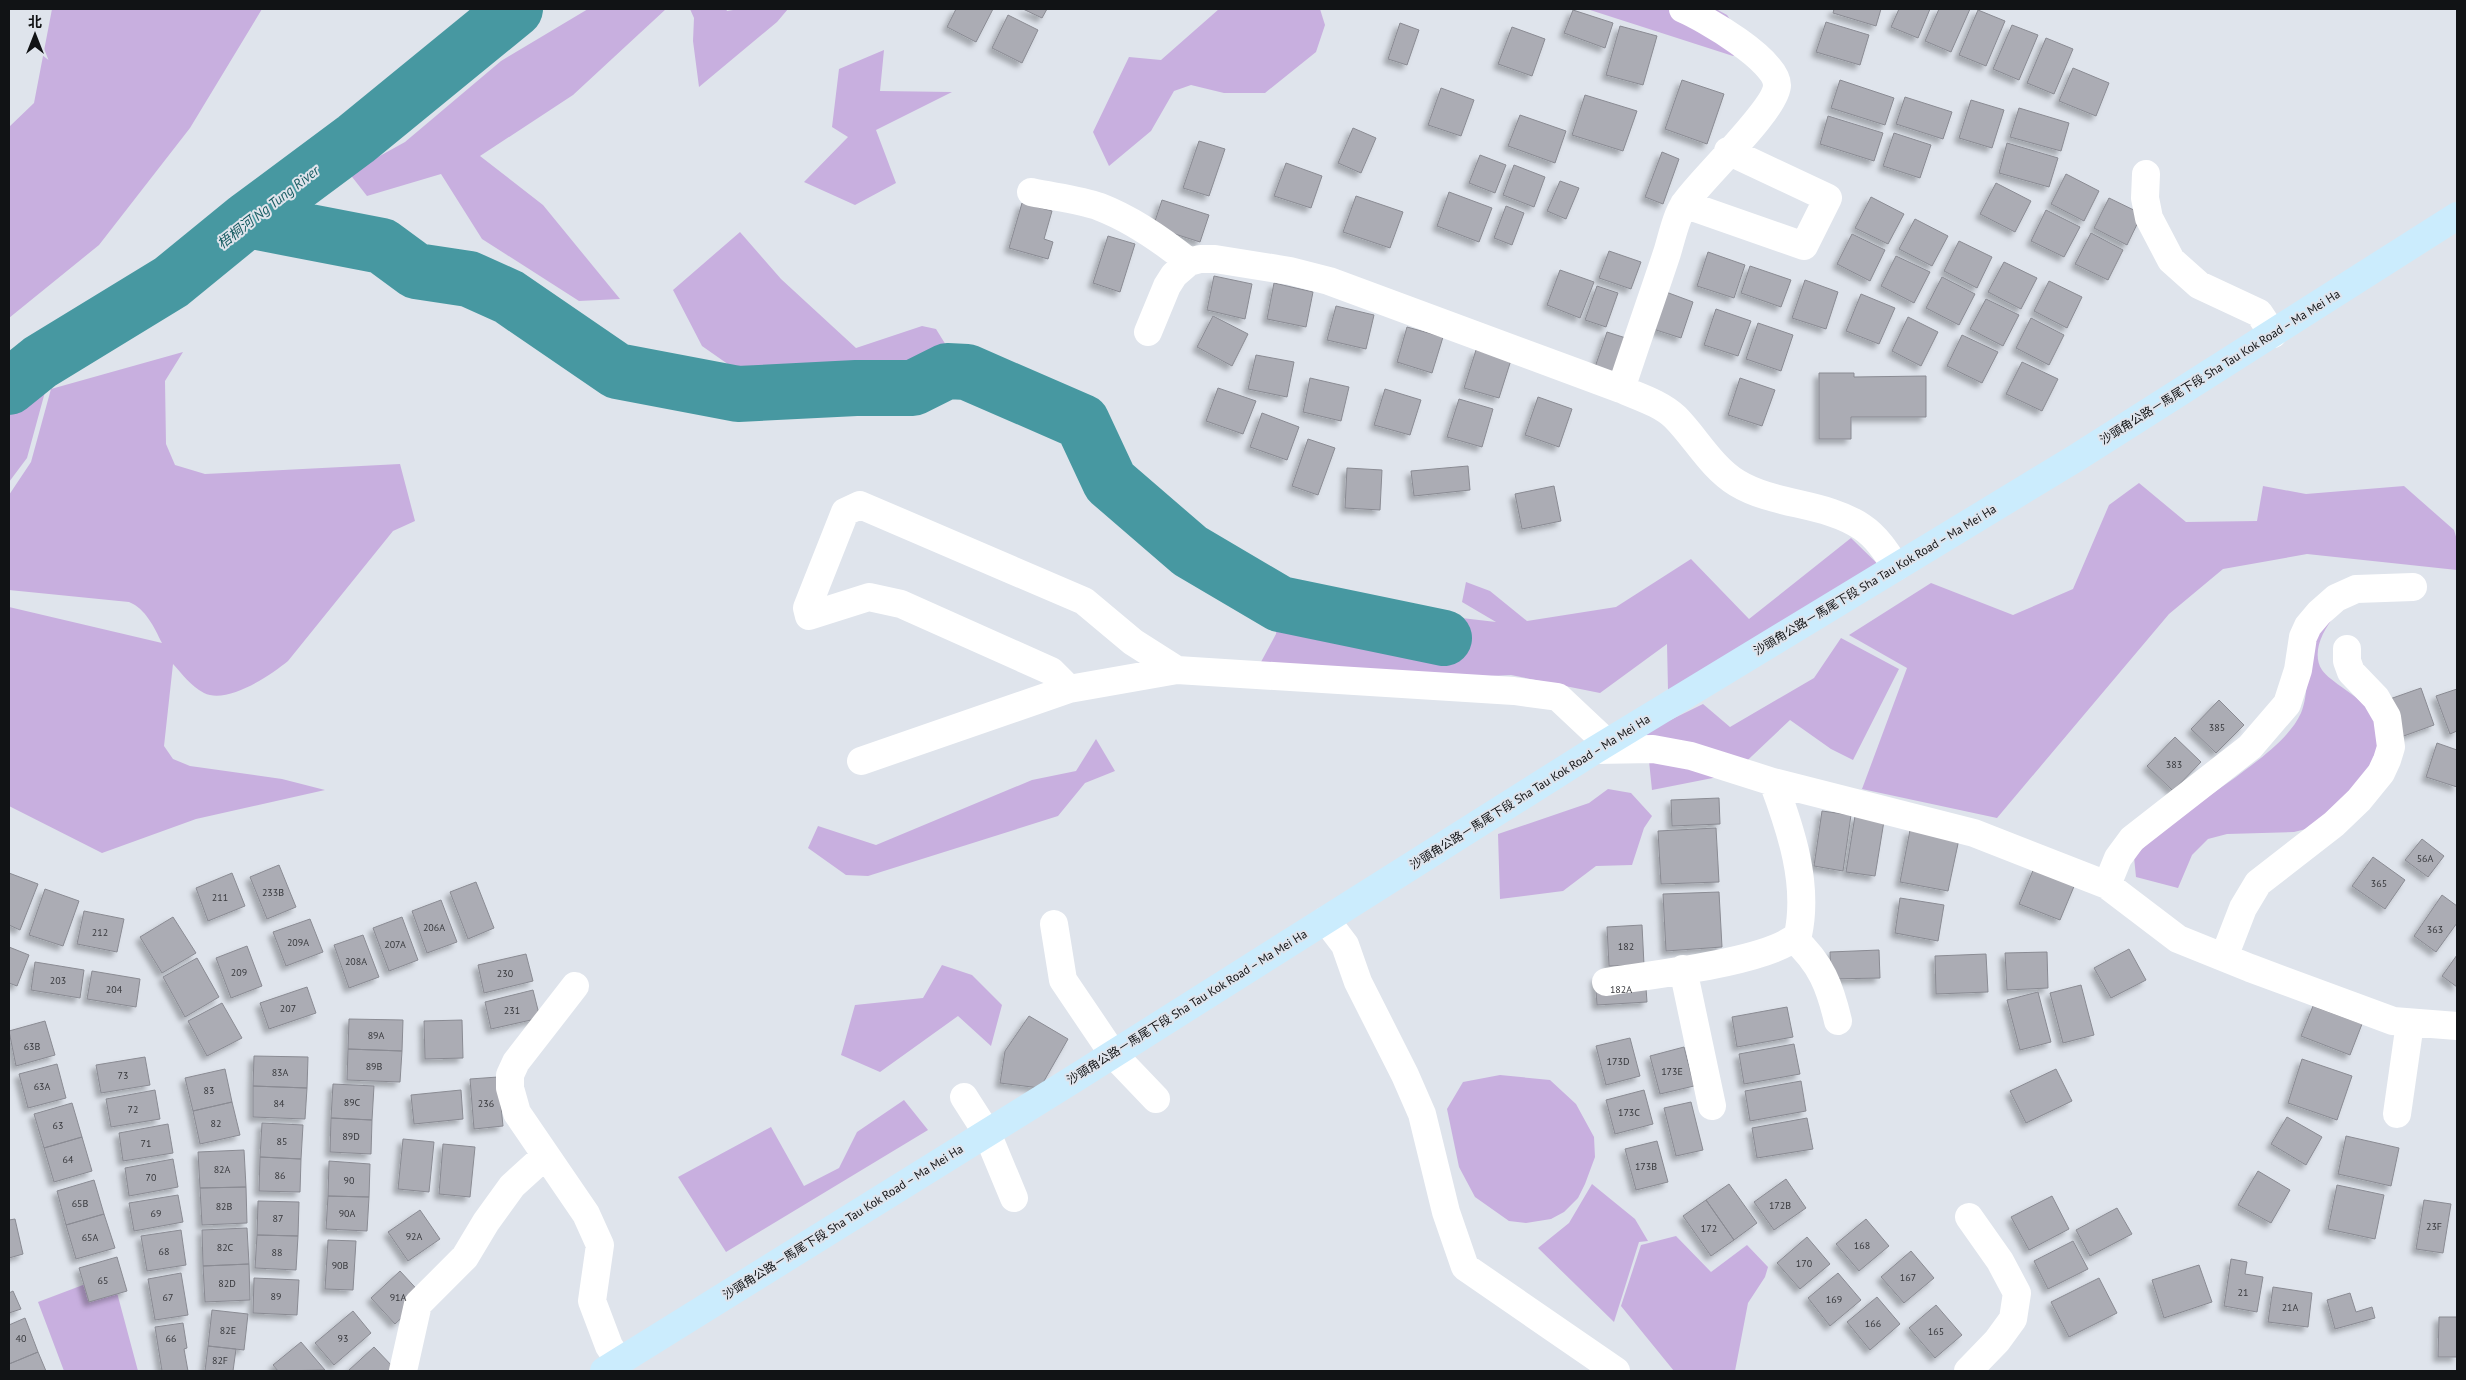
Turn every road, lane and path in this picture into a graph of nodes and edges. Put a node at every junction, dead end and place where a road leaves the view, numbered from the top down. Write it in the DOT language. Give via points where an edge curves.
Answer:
graph roads {
  1 [pos="1682,9"];
  2 [pos="1728,151"];
  3 [pos="2146,174"];
  4 [pos="1031,192"];
  5 [pos="1684,204"];
  6 [pos="2457,216"];
  7 [pos="1189,262"];
  8 [pos="1148,332"];
  9 [pos="2273,334"];
  10 [pos="1621,389"];
  11 [pos="1896,567"];
  12 [pos="2413,587"];
  13 [pos="2348,649"];
  14 [pos="1177,670"];
  15 [pos="1069,689"];
  16 [pos="1601,746"];
  17 [pos="861,761"];
  18 [pos="1773,782"];
  19 [pos="2107,885"];
  20 [pos="1326,920"];
  21 [pos="1054,924"];
  22 [pos="1794,939"];
  23 [pos="2224,957"];
  24 [pos="1683,968"];
  25 [pos="1606,982"];
  26 [pos="575,986"];
  27 [pos="1838,1021"];
  28 [pos="2410,1023"];
  29 [pos="2457,1026"];
  30 [pos="1113,1054"];
  31 [pos="964,1097"];
  32 [pos="1156,1099"];
  33 [pos="1712,1106"];
  34 [pos="2397,1114"];
  35 [pos="987,1133"];
  36 [pos="545,1156"];
  37 [pos="1014,1198"];
  38 [pos="1969,1217"];
  39 [pos="612,1366"];
  40 [pos="403,1371"];
  41 [pos="1616,1371"];
  42 [pos="1968,1371"];
  1 -- 2 [label="street" via="1697,15 1758,56 1774,74 1777,85 1773,99 1758,121"];
  2 -- 5 [label="street"];
  2 -- 5 [label="street" via="1828,198 1804,246"];
  3 -- 9 [label="street" via="2145,198 2149,218 2171,260 2199,284 2259,313"];
  4 -- 7 [label="street" via="1107,210 1172,248"];
  5 -- 10 [label="street"];
  6 -- 9 [label="main road, 沙頭角公路－馬尾下段 Sha Tau Kok Road – Ma Mei Ha"];
  7 -- 8 [label="street" via="1166,286"];
  7 -- 10 [label="street" via="1215,259 1252,263 1330,281"];
  9 -- 11 [label="main road, 沙頭角公路－馬尾下段 Sha Tau Kok Road – Ma Mei Ha"];
  10 -- 11 [label="street" via="1664,408 1735,482 1762,495 1833,514 1862,527 1883,547"];
  11 -- 16 [label="main road, 沙頭角公路－馬尾下段 Sha Tau Kok Road – Ma Mei Ha"];
  12 -- 19 [label="street" via="2356,589 2336,598 2319,613 2303,637 2298,670 2287,704 2250,747 2132,839 2118,858"];
  13 -- 23 [label="street" via="2347,661 2351,672 2376,698 2387,717 2391,747 2387,760 2360,800 2258,884 2243,908"];
  14 -- 15 [label="street"];
  14 -- 15 [label="street" via="1134,642 1084,601 860,505 845,512 807,608 809,616 869,597 900,604 1050,671"];
  14 -- 16 [label="street" via="1514,691 1558,697"];
  15 -- 17 [label="street"];
  16 -- 18 [label="street" via="1653,749 1691,756"];
  16 -- 20 [label="main road, 沙頭角公路－馬尾下段 Sha Tau Kok Road – Ma Mei Ha"];
  18 -- 19 [label="street" via="1974,833"];
  18 -- 22 [label="street" via="1792,835 1800,884 1799,930"];
  19 -- 23 [label="street" via="2178,939"];
  20 -- 30 [label="main road, 沙頭角公路－馬尾下段 Sha Tau Kok Road – Ma Mei Ha"];
  20 -- 41 [label="street" via="1345,945 1358,982 1422,1114 1446,1212 1465,1267"];
  21 -- 30 [label="street" via="1064,980"];
  22 -- 24 [label="street" via="1764,953"];
  22 -- 27 [label="street" via="1817,963"];
  23 -- 28 [label="street" via="2394,1021"];
  24 -- 25 [label="street"];
  24 -- 33 [label="street"];
  26 -- 36 [label="street" via="516,1062 510,1075 517,1113"];
  28 -- 29 [label="street"];
  28 -- 34 [label="street"];
  30 -- 32 [label="street"];
  30 -- 35 [label="main road, 沙頭角公路－馬尾下段 Sha Tau Kok Road – Ma Mei Ha"];
  31 -- 35 [label="street"];
  35 -- 37 [label="street"];
  35 -- 39 [label="main road, 沙頭角公路－馬尾下段 Sha Tau Kok Road – Ma Mei Ha"];
  36 -- 39 [label="street" via="586,1214 600,1244 592,1301 609,1346"];
  36 -- 40 [label="street" via="512,1186 465,1257 418,1304"];
  38 -- 42 [label="street" via="2000,1260 2017,1293 2013,1319"];
}
